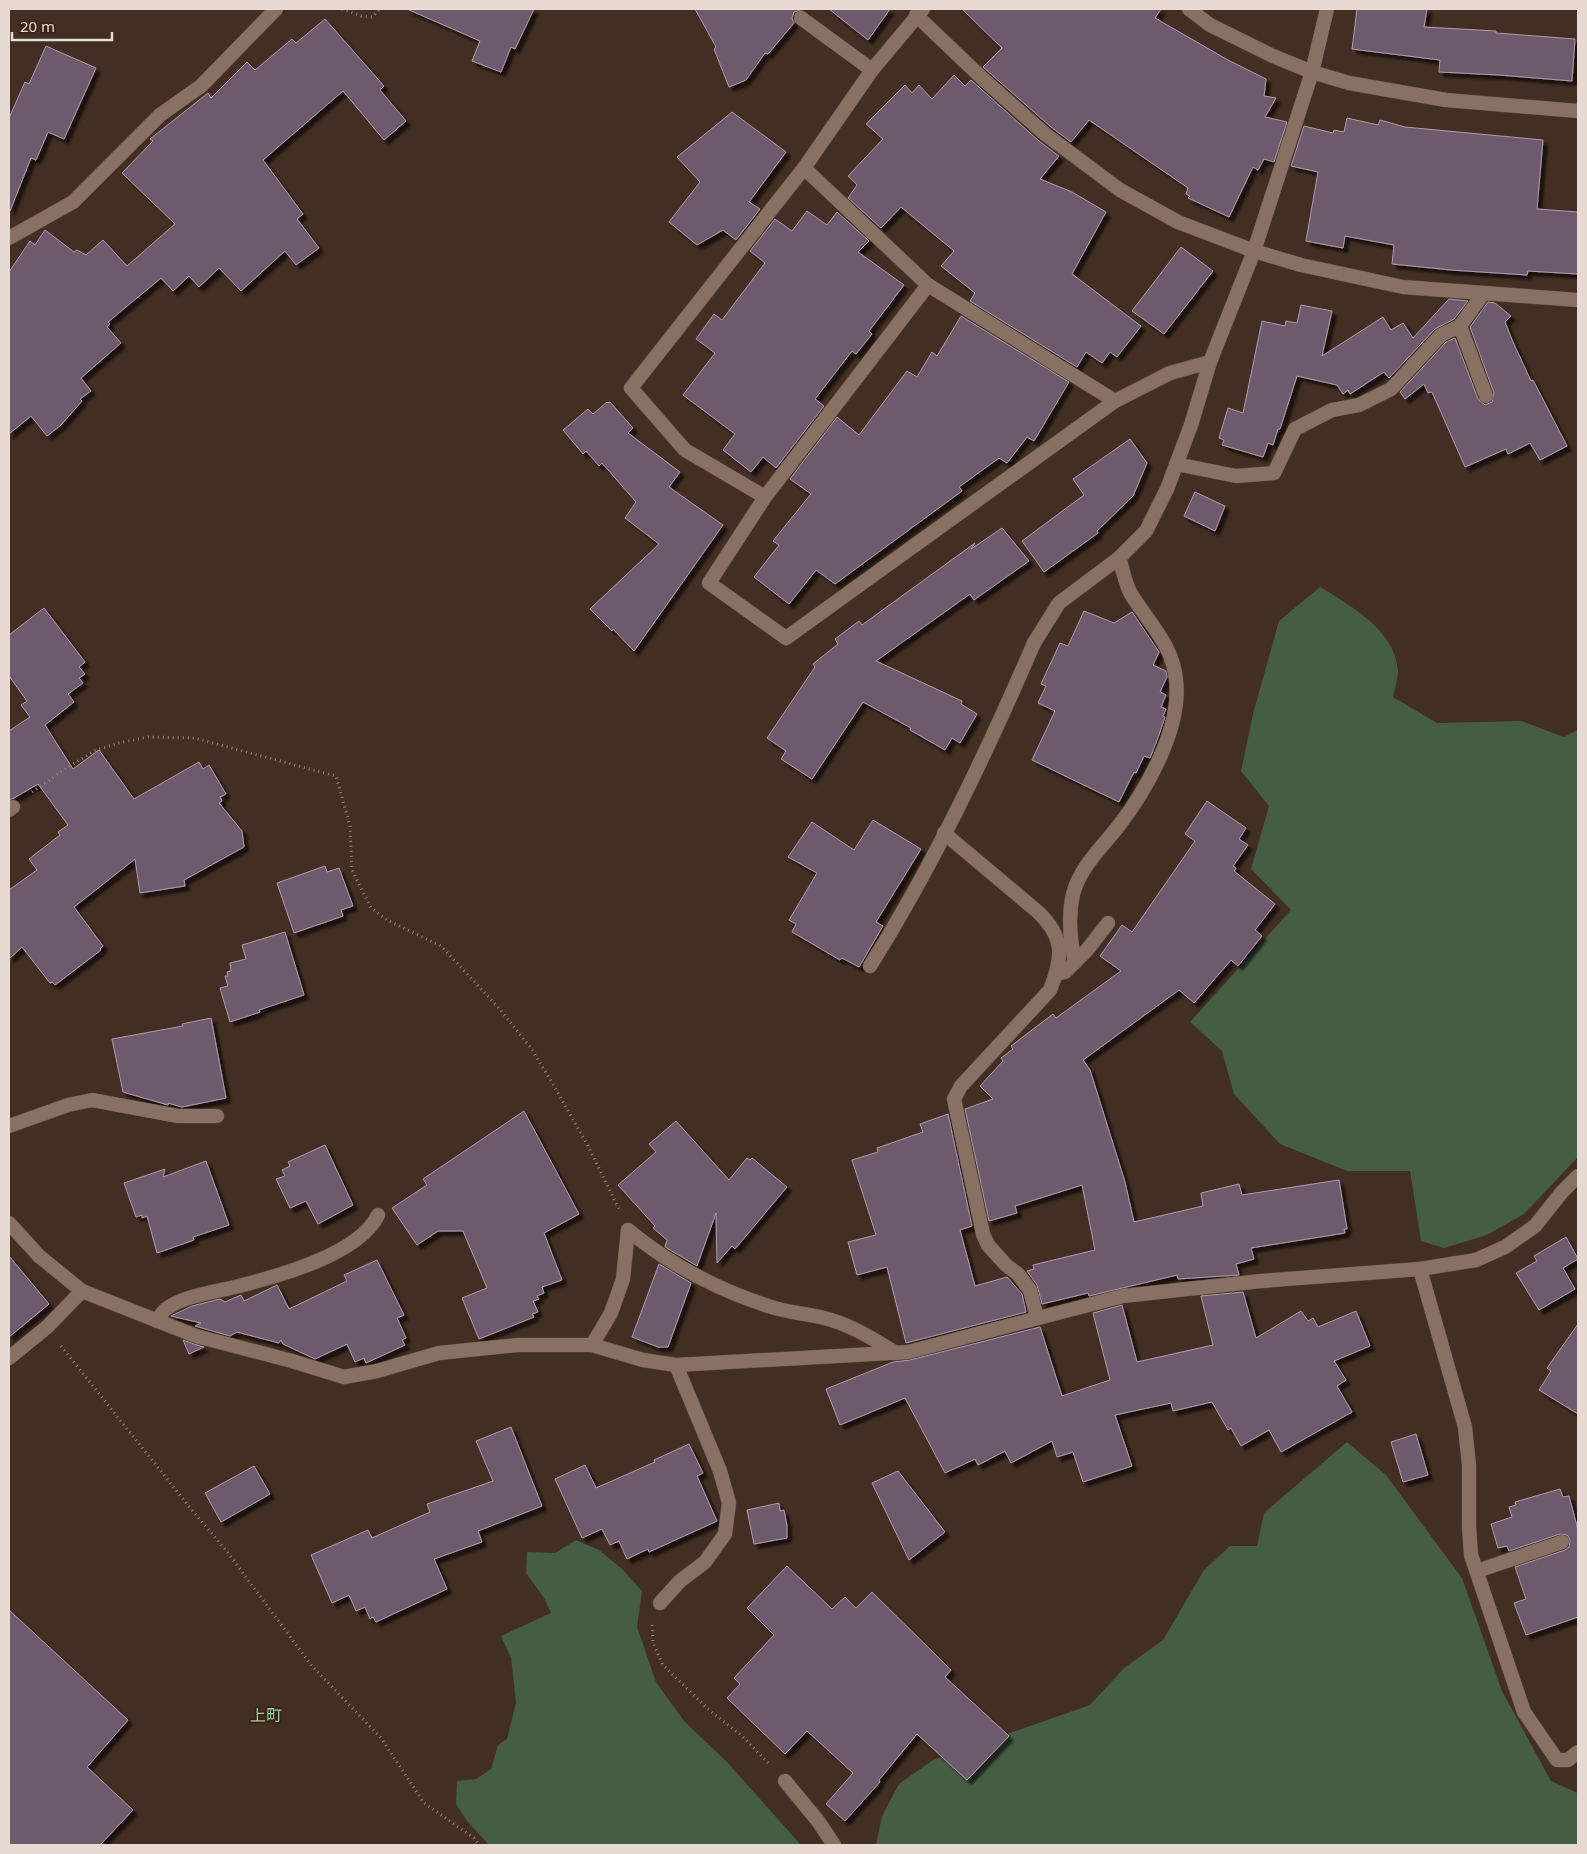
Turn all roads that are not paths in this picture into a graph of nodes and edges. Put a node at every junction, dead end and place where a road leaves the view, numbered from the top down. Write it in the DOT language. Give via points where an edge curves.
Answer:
graph roads {
  1 [pos="276,9"];
  2 [pos="1189,9"];
  3 [pos="1327,9"];
  4 [pos="920,12"];
  5 [pos="802,18"];
  6 [pos="872,70"];
  7 [pos="1312,72"];
  8 [pos="1578,111"];
  9 [pos="804,168"];
  10 [pos="9,238"];
  11 [pos="1254,251"];
  12 [pos="928,285"];
  13 [pos="1483,294"];
  14 [pos="1578,300"];
  15 [pos="1460,326"];
  16 [pos="1210,362"];
  17 [pos="1486,396"];
  18 [pos="1115,400"];
  19 [pos="1176,464"];
  20 [pos="764,497"];
  21 [pos="1119,558"];
  22 [pos="944,833"];
  23 [pos="1108,923"];
  24 [pos="1075,962"];
  25 [pos="870,966"];
  26 [pos="1056,974"];
  27 [pos="217,1116"];
  28 [pos="9,1126"];
  29 [pos="1578,1176"];
  30 [pos="378,1215"];
  31 [pos="9,1223"];
  32 [pos="1420,1269"];
  33 [pos="82,1291"];
  34 [pos="1037,1318"];
  35 [pos="157,1321"];
  36 [pos="592,1345"];
  37 [pos="896,1353"];
  38 [pos="9,1358"];
  39 [pos="676,1365"];
  40 [pos="1562,1542"];
  41 [pos="1477,1571"];
  42 [pos="660,1603"];
  43 [pos="1578,1752"];
  44 [pos="785,1781"];
  45 [pos="834,1845"];
  1 -- 10 [label="street" via="201,86 160,115 73,202"];
  2 -- 7 [label="street" via="1210,25"];
  3 -- 7 [label="street"];
  4 -- 6 [label="street"];
  4 -- 11 [label="street" via="982,78 1045,134 1120,190 1178,222"];
  5 -- 6 [label="street"];
  6 -- 9 [label="street"];
  7 -- 8 [label="street" via="1349,83 1446,100"];
  7 -- 11 [label="street"];
  9 -- 12 [label="street"];
  9 -- 20 [label="street" via="631,388 685,450"];
  11 -- 13 [label="street" via="1402,287"];
  11 -- 16 [label="street"];
  12 -- 18 [label="street"];
  12 -- 20 [label="street"];
  13 -- 14 [label="street"];
  13 -- 15 [label="street"];
  15 -- 17 [label="street"];
  15 -- 19 [label="street" via="1441,335 1390,388 1359,405 1332,410 1295,429 1274,473 1236,476"];
  16 -- 18 [label="street" via="1170,373"];
  16 -- 19 [label="street" via="1192,425"];
  18 -- 20 [label="street" via="786,638 709,583"];
  19 -- 21 [label="street" via="1146,531"];
  21 -- 22 [label="street" via="1059,603 1034,644"];
  21 -- 24 [label="street" via="1130,592 1174,663 1177,682 1175,707 1153,775 1084,868 1073,893 1070,912"];
  22 -- 25 [label="street"];
  22 -- 26 [label="street" via="1051,925 1058,938"];
  23 -- 24 [label="street"];
  24 -- 26 [label="street" via="1065,972"];
  26 -- 34 [label="street" via="1050,990 961,1086 954,1099 983,1234 988,1245 1030,1290"];
  27 -- 28 [label="street" via="178,1116 92,1100"];
  29 -- 32 [label="street" via="1534,1226 1505,1247 1476,1260"];
  30 -- 35 [label="street" via="374,1224 356,1241 324,1258 256,1282 190,1298 166,1309"];
  31 -- 33 [label="street" via="39,1256"];
  32 -- 34 [label="street" via="1123,1296"];
  32 -- 41 [label="street" via="1465,1427 1471,1555"];
  33 -- 35 [label="street"];
  33 -- 38 [label="street"];
  34 -- 37 [label="street"];
  35 -- 36 [label="street" via="196,1336 344,1377 439,1353 518,1345"];
  36 -- 37 [label="street" via="611,1313 623,1279 628,1230 689,1273 730,1292 770,1307 822,1317 852,1328"];
  36 -- 39 [label="street" via="643,1360"];
  37 -- 39 [label="street"];
  39 -- 42 [label="street" via="720,1471 729,1504 725,1534 705,1562 680,1581"];
  40 -- 41 [label="street"];
  41 -- 43 [label="street" via="1524,1712 1557,1760 1568,1760"];
  44 -- 45 [label="street"];
}
